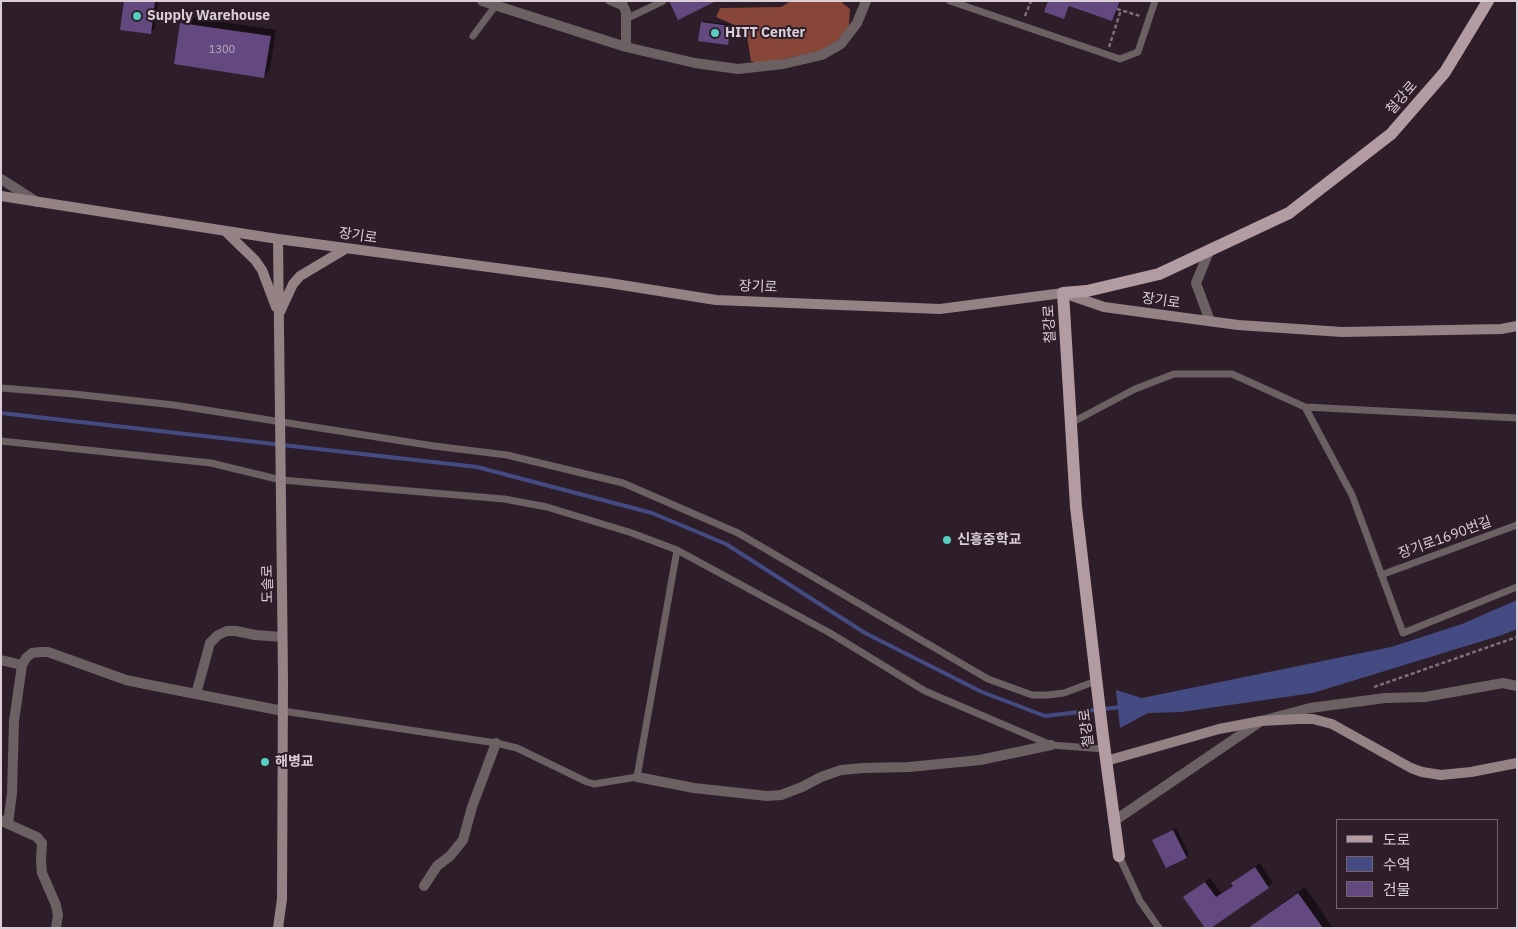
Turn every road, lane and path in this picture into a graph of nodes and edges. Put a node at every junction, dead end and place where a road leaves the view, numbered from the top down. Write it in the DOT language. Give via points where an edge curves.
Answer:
graph roads {
  1 [pos="482,1"];
  2 [pos="609,1"];
  3 [pos="663,1"];
  4 [pos="866,1"];
  5 [pos="950,1"];
  6 [pos="1031,1"];
  7 [pos="1155,1"];
  8 [pos="1488,1"];
  9 [pos="622,4"];
  10 [pos="496,5"];
  11 [pos="1117,9"];
  12 [pos="1122,10"];
  13 [pos="1149,18"];
  14 [pos="626,20"];
  15 [pos="1021,26"];
  16 [pos="474,36"];
  17 [pos="626,47"];
  18 [pos="1107,55"];
  19 [pos="1,179"];
  20 [pos="1,196"];
  21 [pos="38,202"];
  22 [pos="225,231"];
  23 [pos="278,239"];
  24 [pos="347,248"];
  25 [pos="1210,249"];
  26 [pos="1063,293"];
  27 [pos="279,315"];
  28 [pos="1210,321"];
  29 [pos="1517,326"];
  30 [pos="1,388"];
  31 [pos="1304,407"];
  32 [pos="1517,418"];
  33 [pos="1071,423"];
  34 [pos="281,426"];
  35 [pos="1,441"];
  36 [pos="281,480"];
  37 [pos="1517,525"];
  38 [pos="678,550"];
  39 [pos="1381,575"];
  40 [pos="1517,587"];
  41 [pos="282,637"];
  42 [pos="1517,637"];
  43 [pos="1,660"];
  44 [pos="22,665"];
  45 [pos="1097,684"];
  46 [pos="1517,686"];
  47 [pos="1369,689"];
  48 [pos="196,694"];
  49 [pos="283,711"];
  50 [pos="1261,721"];
  51 [pos="496,744"];
  52 [pos="1052,745"];
  53 [pos="1104,749"];
  54 [pos="1517,763"];
  55 [pos="637,777"];
  56 [pos="1114,821"];
  57 [pos="5,822"];
  58 [pos="1119,856"];
  59 [pos="424,886"];
  60 [pos="56,928"];
  61 [pos="278,928"];
  62 [pos="1159,928"];
  1 -- 10 [label="street"];
  2 -- 9 [label="lane"];
  3 -- 14 [label="lane"];
  4 -- 17 [label="street" via="857,23 841,44 822,54 784,64 738,69"];
  5 -- 15 [label="lane"];
  6 -- 15 [label="path"];
  7 -- 13 [label="lane"];
  8 -- 25 [label="main road, 철강로" via="1445,72 1391,134 1289,212"];
  9 -- 14 [label="street"];
  10 -- 16 [label="lane"];
  10 -- 17 [label="street"];
  11 -- 12 [label="path"];
  12 -- 13 [label="path"];
  12 -- 18 [label="path"];
  13 -- 18 [label="lane" via="1138,52 1120,59"];
  14 -- 17 [label="street"];
  15 -- 18 [label="lane"];
  19 -- 21 [label="street"];
  20 -- 21 [label="main road, 장기로"];
  21 -- 22 [label="main road, 장기로"];
  22 -- 23 [label="main road, 장기로"];
  22 -- 27 [label="main road" via="256,260"];
  23 -- 24 [label="main road, 장기로"];
  23 -- 27 [label="main road, 도솔로"];
  24 -- 26 [label="main road, 장기로" via="716,300 940,309"];
  24 -- 27 [label="main road" via="300,276"];
  25 -- 26 [label="main road, 철강로" via="1159,274"];
  25 -- 28 [label="street" via="1196,282"];
  26 -- 28 [label="main road, 장기로" via="1104,307"];
  26 -- 33 [label="main road, 철강로"];
  27 -- 34 [label="main road, 도솔로"];
  28 -- 29 [label="main road, 장기로" via="1342,332"];
  30 -- 34 [label="lane" via="164,404"];
  31 -- 32 [label="lane"];
  31 -- 33 [label="lane" via="1232,374 1174,374 1135,389"];
  31 -- 39 [label="lane" via="1352,495"];
  33 -- 45 [label="main road, 철강로" via="1076,507"];
  34 -- 36 [label="main road, 도솔로"];
  34 -- 45 [label="lane" via="507,455 623,483 738,533 988,679 1015,690 1040,695 1064,693"];
  35 -- 36 [label="lane" via="210,463"];
  36 -- 38 [label="lane" via="504,499 547,507"];
  36 -- 41 [label="main road, 도솔로"];
  37 -- 39 [label="lane, 장기로1690번길"];
  38 -- 52 [label="lane" via="830,633 925,692"];
  38 -- 55 [label="lane"];
  39 -- 40 [label="lane" via="1403,633"];
  41 -- 48 [label="street" via="255,636 236,631 218,635 210,643"];
  41 -- 49 [label="main road, 도솔로"];
  42 -- 47 [label="path"];
  43 -- 44 [label="street"];
  44 -- 48 [label="street" via="32,654 48,652 126,680"];
  44 -- 57 [label="street" via="14,721 12,793"];
  45 -- 53 [label="main road, 철강로"];
  46 -- 50 [label="street" via="1503,683 1425,697 1329,705"];
  48 -- 49 [label="street"];
  49 -- 51 [label="lane"];
  49 -- 61 [label="main road, 도솔로" via="282,899"];
  50 -- 53 [label="main road"];
  50 -- 54 [label="main road" via="1313,719 1332,724 1422,772 1441,775 1464,773"];
  50 -- 56 [label="street"];
  51 -- 55 [label="lane" via="517,748 594,784"];
  51 -- 59 [label="street" via="463,840 437,866"];
  52 -- 53 [label="lane"];
  52 -- 55 [label="street" via="980,760 841,770 781,795 694,788"];
  53 -- 56 [label="main road, 철강로"];
  56 -- 58 [label="main road, 철강로"];
  57 -- 60 [label="street" via="37,837 42,843 42,873 56,905"];
  58 -- 62 [label="lane" via="1140,901"];
}
